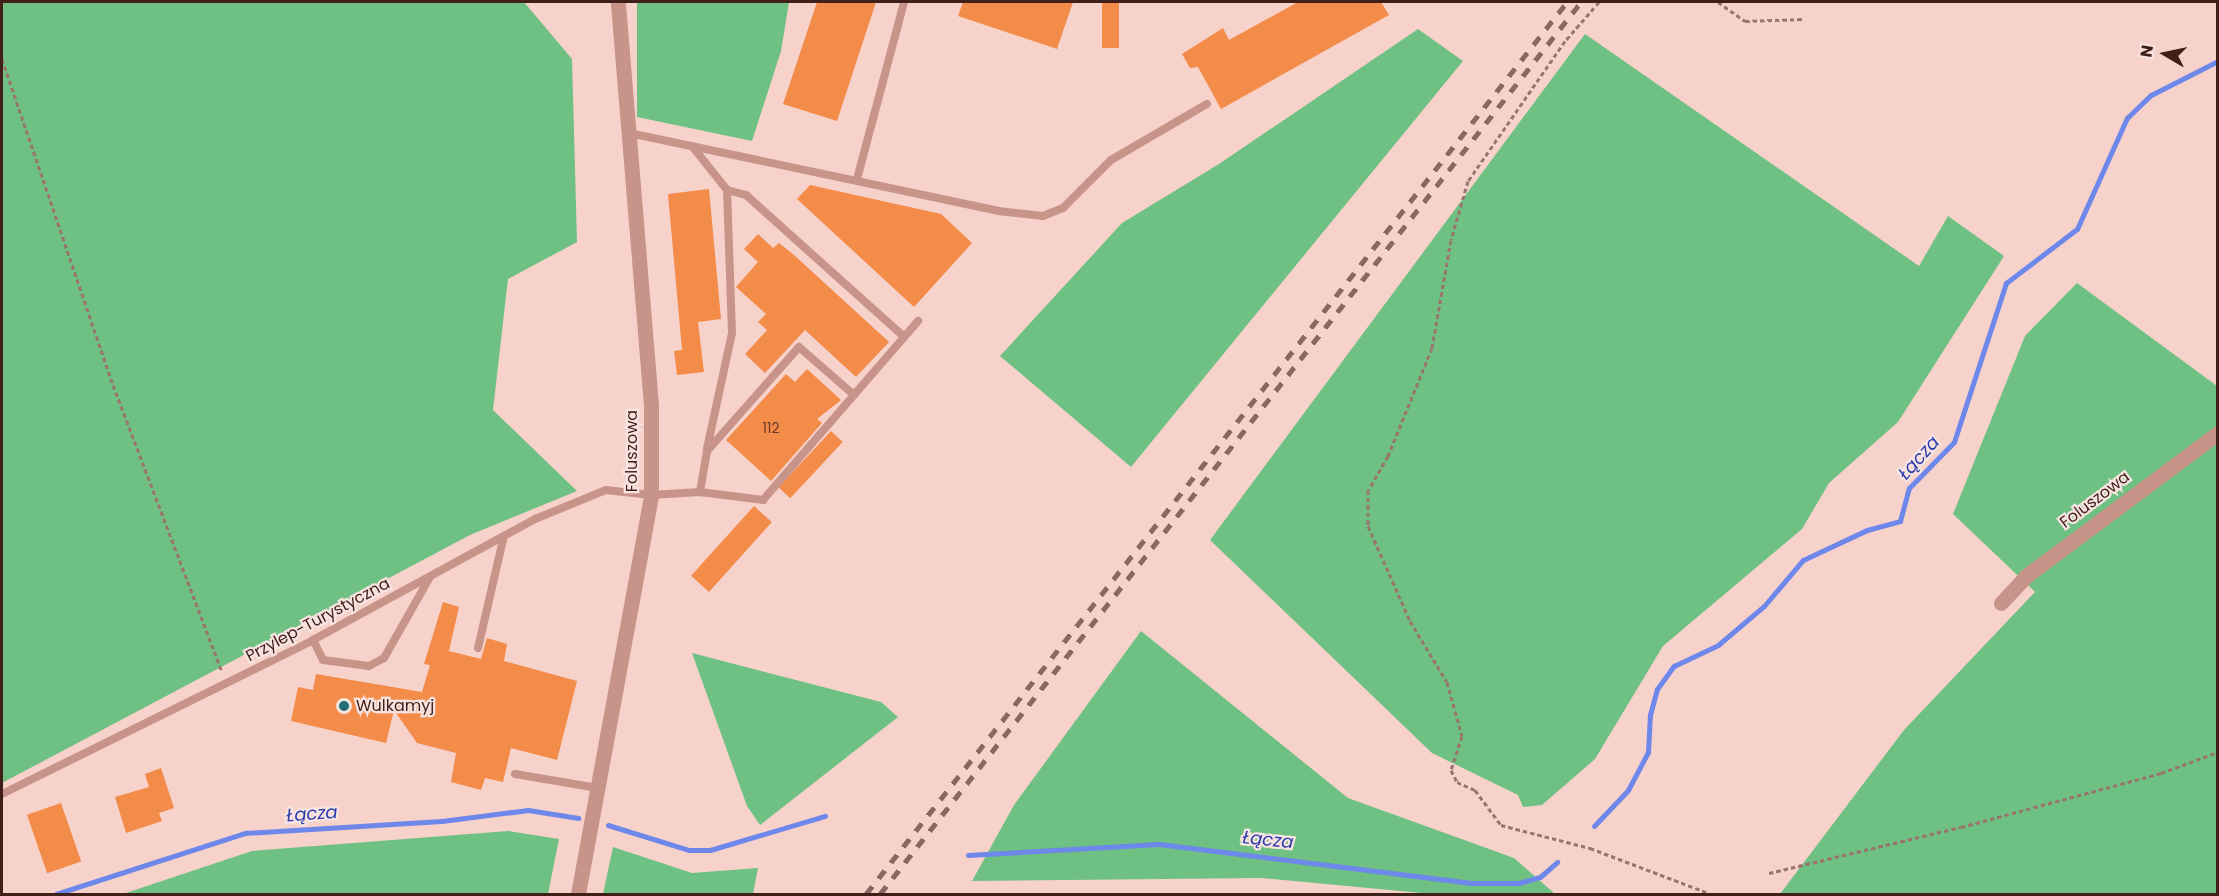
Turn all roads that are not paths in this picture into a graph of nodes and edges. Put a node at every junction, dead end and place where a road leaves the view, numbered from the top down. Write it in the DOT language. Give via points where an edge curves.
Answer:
graph roads {
  1 [pos="618,2"];
  2 [pos="904,2"];
  3 [pos="1207,104"];
  4 [pos="629,133"];
  5 [pos="692,146"];
  6 [pos="857,179"];
  7 [pos="727,190"];
  8 [pos="918,321"];
  9 [pos="904,337"];
  10 [pos="854,395"];
  11 [pos="2217,433"];
  12 [pos="707,451"];
  13 [pos="700,492"];
  14 [pos="651,495"];
  15 [pos="503,540"];
  16 [pos="430,576"];
  17 [pos="2001,603"];
  18 [pos="313,640"];
  19 [pos="478,648"];
  20 [pos="515,774"];
  21 [pos="600,789"];
  22 [pos="2,794"];
  23 [pos="578,894"];
  1 -- 4 [label="street, Foluszowa"];
  2 -- 6 [label="lane"];
  3 -- 6 [label="lane" via="1112,160 1063,208 1043,216 998,211"];
  4 -- 5 [label="lane"];
  4 -- 14 [label="street, Foluszowa" via="651,405"];
  5 -- 6 [label="lane"];
  5 -- 7 [label="lane"];
  7 -- 9 [label="lane" via="746,195"];
  7 -- 12 [label="lane" via="732,333"];
  8 -- 9 [label="lane"];
  9 -- 10 [label="lane"];
  10 -- 12 [label="lane" via="799,347"];
  10 -- 13 [label="lane, Przylep-Turystyczna" via="763,500"];
  11 -- 17 [label="street, Foluszowa" via="2026,576"];
  12 -- 13 [label="lane"];
  13 -- 14 [label="lane, Przylep-Turystyczna"];
  14 -- 15 [label="lane, Przylep-Turystyczna" via="606,490 535,519"];
  14 -- 21 [label="street, Foluszowa"];
  15 -- 16 [label="lane, Przylep-Turystyczna"];
  15 -- 19 [label="lane"];
  16 -- 18 [label="lane, Przylep-Turystyczna"];
  16 -- 18 [label="lane" via="384,658 369,666 323,660"];
  18 -- 22 [label="lane, Przylep-Turystyczna"];
  20 -- 21 [label="lane"];
  21 -- 23 [label="street, Foluszowa"];
}
